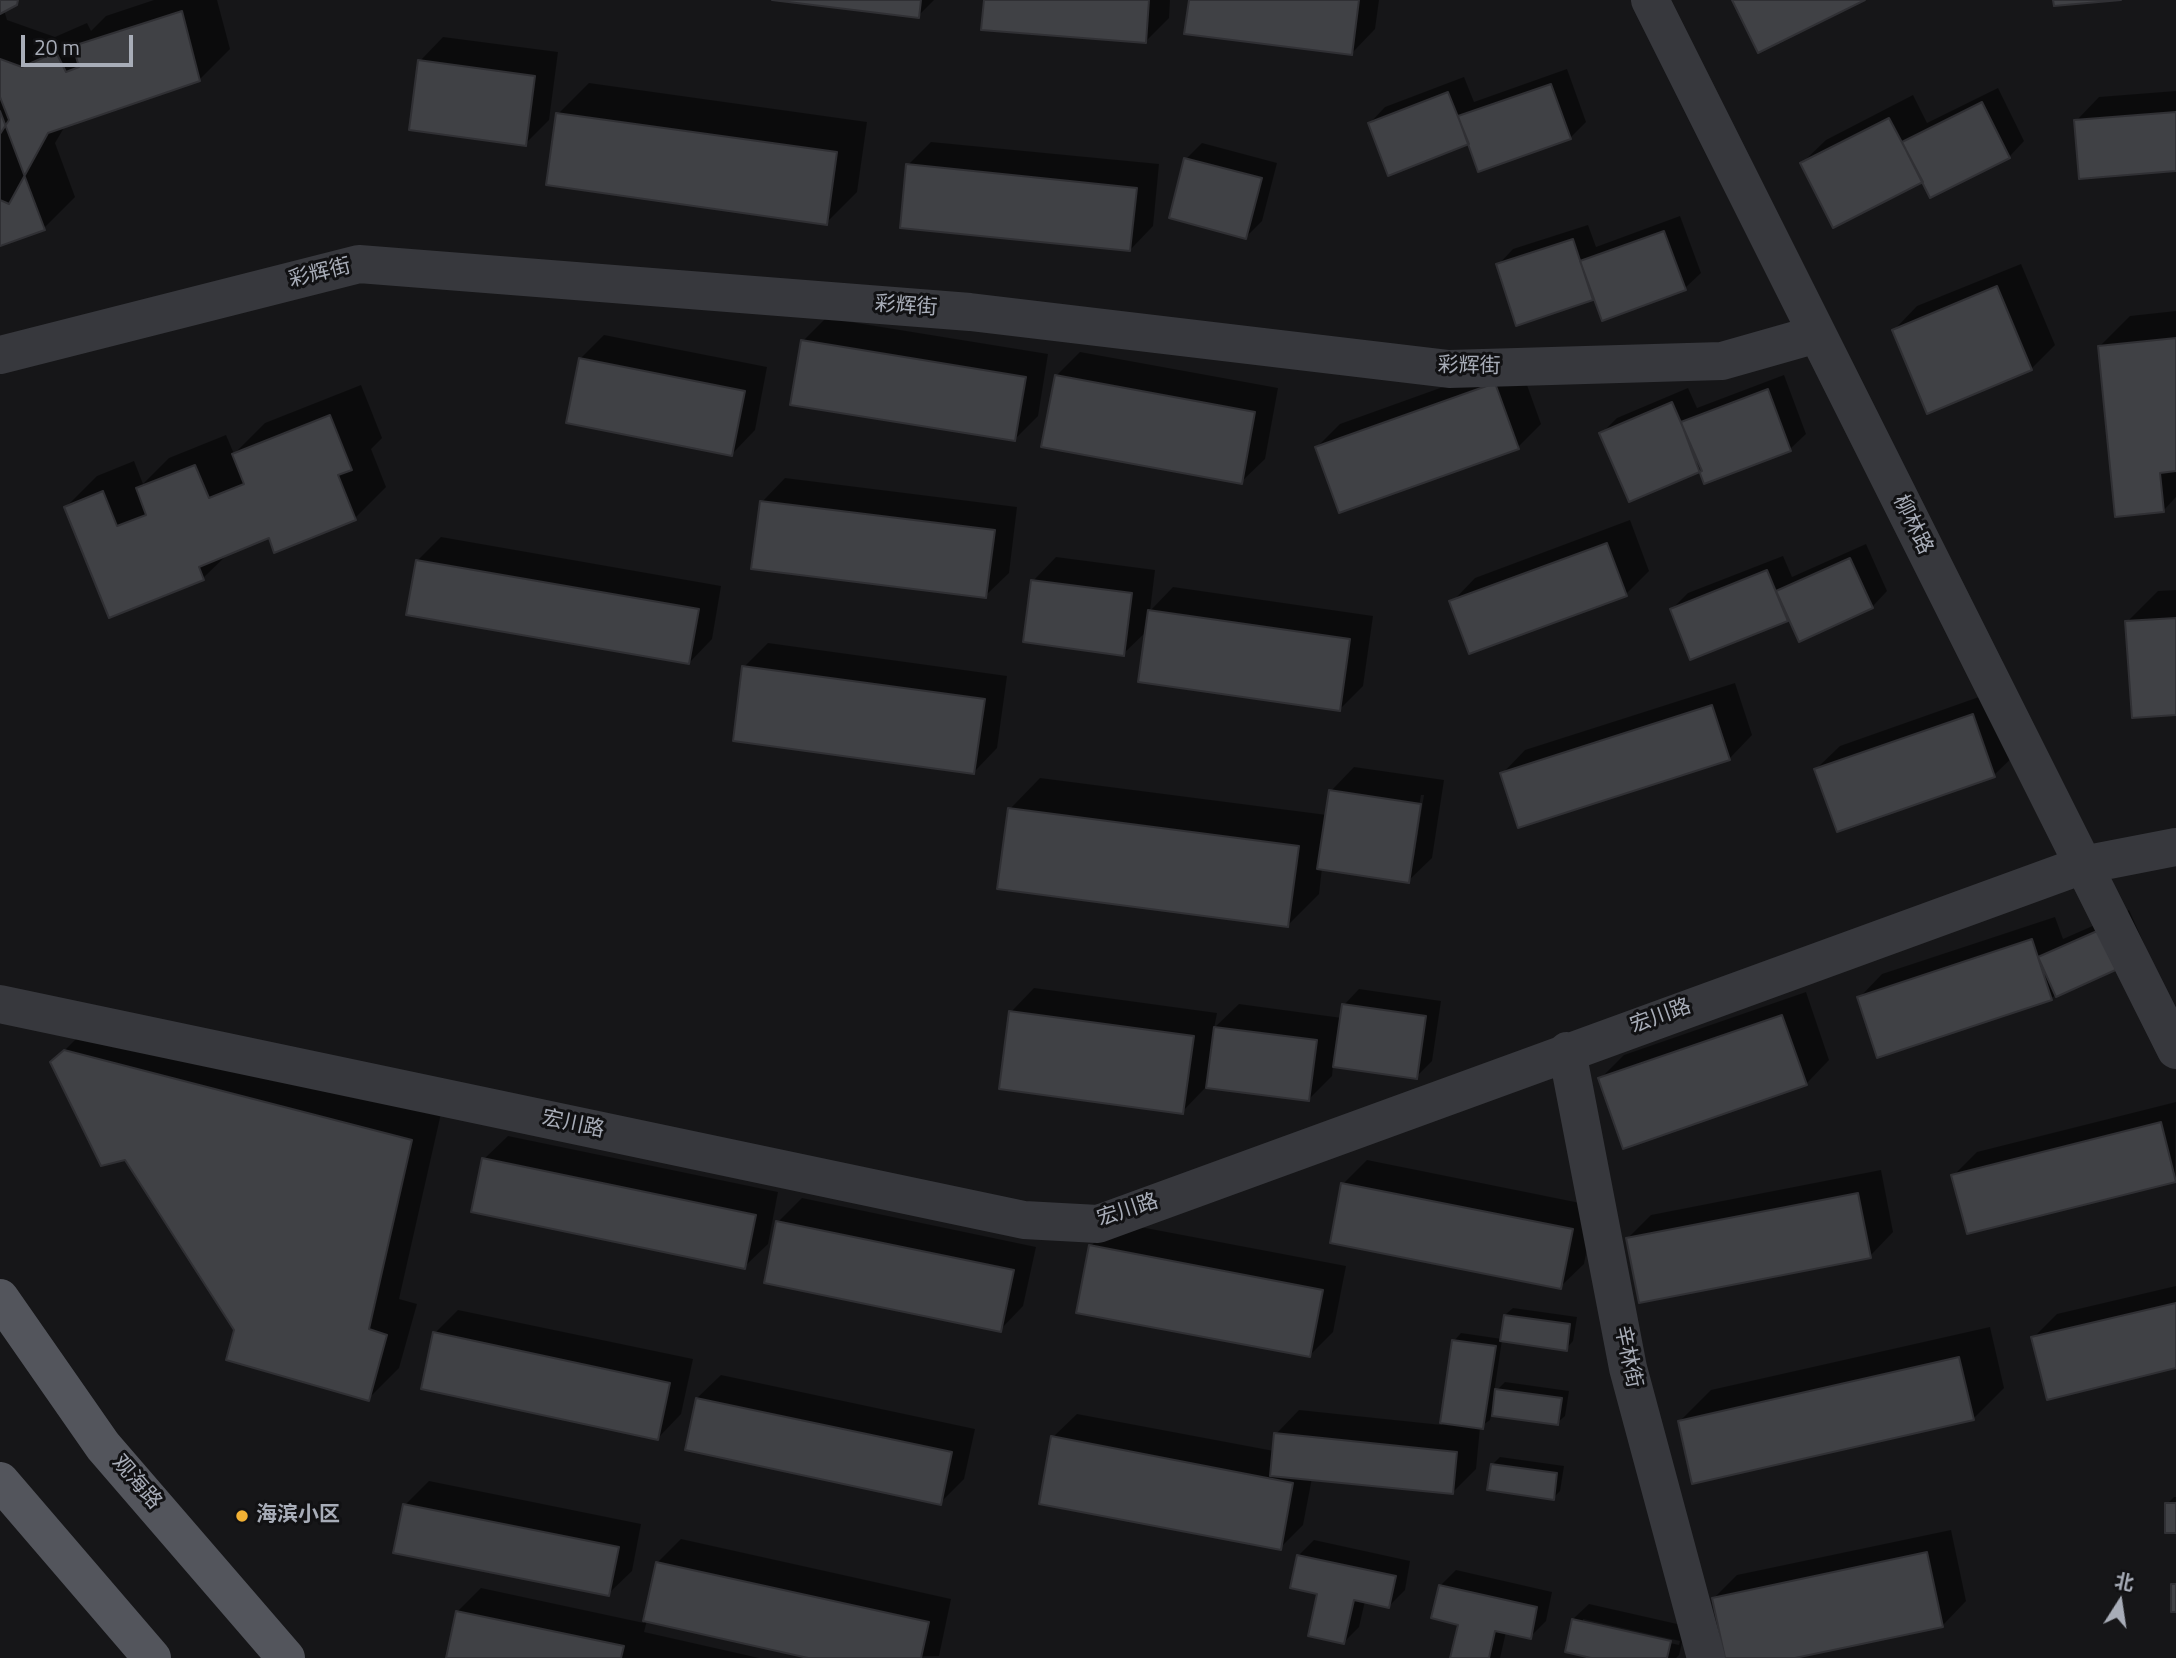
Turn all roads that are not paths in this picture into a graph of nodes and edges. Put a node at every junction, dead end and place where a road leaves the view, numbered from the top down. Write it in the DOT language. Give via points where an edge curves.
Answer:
graph roads {
  1 [pos="1650,0"];
  2 [pos="1816,334"];
  3 [pos="0,355"];
  4 [pos="2176,847"];
  5 [pos="2083,865"];
  6 [pos="0,1004"];
  7 [pos="2176,1050"];
  8 [pos="1567,1051"];
  9 [pos="0,1298"];
  10 [pos="0,1481"];
  11 [pos="152,1658"];
  12 [pos="286,1658"];
  13 [pos="1706,1658"];
  1 -- 2 [label="street, 柳林路"];
  2 -- 3 [label="street, 彩辉街" via="1722,361 1449,369 970,312 359,264"];
  2 -- 5 [label="street, 柳林路"];
  4 -- 5 [label="street, 宏川路"];
  5 -- 7 [label="street, 柳林路"];
  5 -- 8 [label="street, 宏川路"];
  6 -- 8 [label="street, 宏川路" via="1024,1220 1098,1224"];
  8 -- 13 [label="street, 辛林街" via="1628,1368"];
  9 -- 12 [label="main road, 观海路" via="103,1446"];
  10 -- 11 [label="main road"];
}
